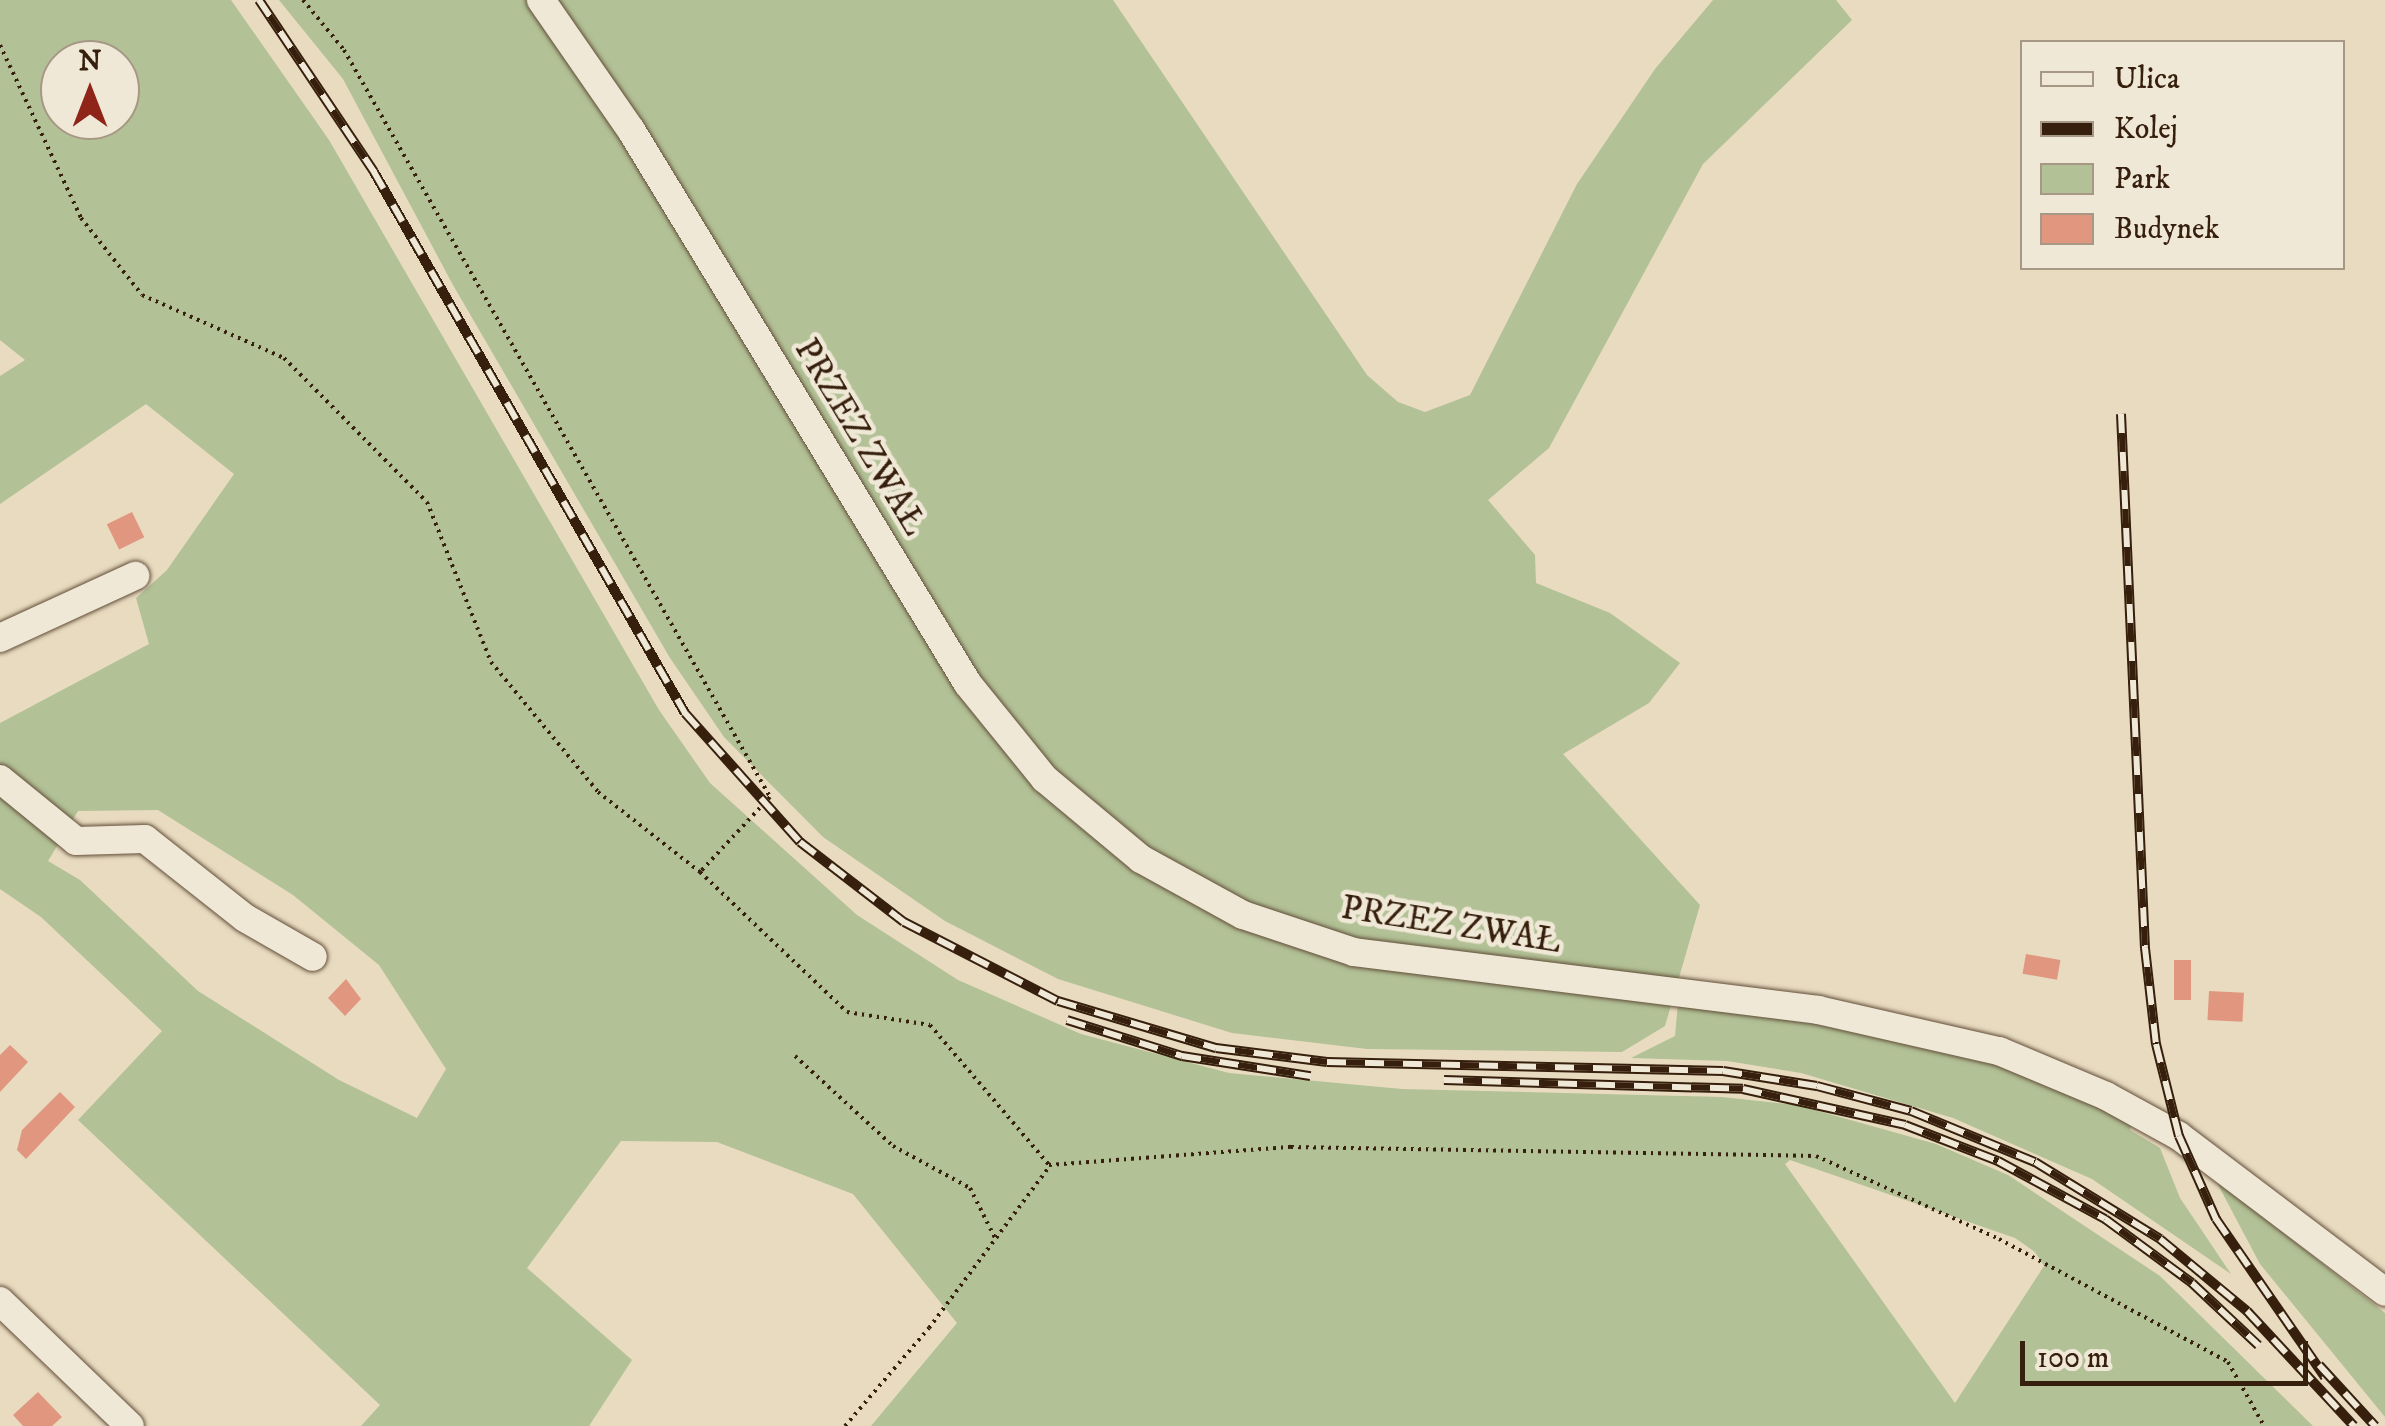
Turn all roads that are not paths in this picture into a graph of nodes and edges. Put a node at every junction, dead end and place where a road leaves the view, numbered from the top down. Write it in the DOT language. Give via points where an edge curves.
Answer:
graph roads {
  1 [pos="540,0"];
  2 [pos="135,576"];
  3 [pos="0,638"];
  4 [pos="0,779"];
  5 [pos="313,957"];
  6 [pos="2385,1292"];
  7 [pos="5,1317"];
  8 [pos="130,1426"];
  1 -- 6 [label="street, PRZEZ ZWAŁ" via="639,144 968,684 1036,770 1132,852 1243,915 1369,955 1838,1013 2000,1051 2179,1136"];
  2 -- 3 [label="street"];
  4 -- 5 [label="street" via="76,842 145,838 244,918"];
  7 -- 8 [label="street"];
}
